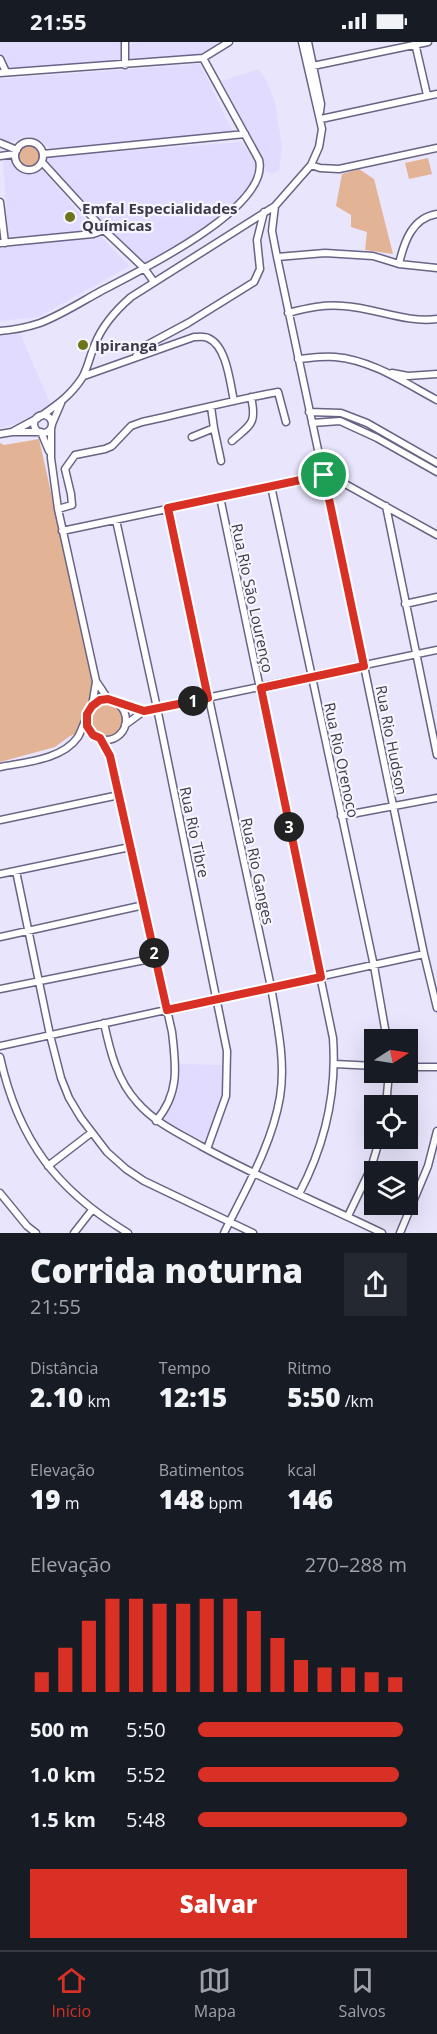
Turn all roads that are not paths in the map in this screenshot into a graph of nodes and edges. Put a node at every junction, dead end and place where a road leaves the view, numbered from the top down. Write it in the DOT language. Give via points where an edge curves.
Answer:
graph roads {
  1 [pos="125,42"];
  2 [pos="229,42"];
  3 [pos="302,42"];
  4 [pos="308,42"];
  5 [pos="428,42"];
  6 [pos="415,43"];
  7 [pos="203,58"];
  8 [pos="0,59"];
  9 [pos="125,65"];
  10 [pos="310,66"];
  11 [pos="3,72"];
  12 [pos="437,94"];
  13 [pos="427,95"];
  14 [pos="320,116"];
  15 [pos="246,134"];
  16 [pos="0,143"];
  17 [pos="437,148"];
  18 [pos="16,152"];
  19 [pos="43,154"];
  20 [pos="0,156"];
  21 [pos="42,162"];
  22 [pos="311,165"];
  23 [pos="0,202"];
  24 [pos="275,206"];
  25 [pos="264,213"];
  26 [pos="437,213"];
  27 [pos="105,230"];
  28 [pos="3,243"];
  29 [pos="277,257"];
  30 [pos="399,264"];
  31 [pos="144,268"];
  32 [pos="437,268"];
  33 [pos="154,282"];
  34 [pos="288,313"];
  35 [pos="437,319"];
  36 [pos="0,331"];
  37 [pos="136,356"];
  38 [pos="298,359"];
  39 [pos="383,370"];
  40 [pos="437,374"];
  41 [pos="84,376"];
  42 [pos="251,397"];
  43 [pos="437,400"];
  44 [pos="234,401"];
  45 [pos="61,402"];
  46 [pos="211,407"];
  47 [pos="309,412"];
  48 [pos="40,416"];
  49 [pos="286,422"];
  50 [pos="312,423"];
  51 [pos="51,426"];
  52 [pos="214,428"];
  53 [pos="12,432"];
  54 [pos="40,432"];
  55 [pos="0,434"];
  56 [pos="192,437"];
  57 [pos="232,441"];
  58 [pos="51,458"];
  59 [pos="221,461"];
  60 [pos="437,463"];
  61 [pos="437,472"];
  62 [pos="324,475"];
  63 [pos="271,486"];
  64 [pos="219,497"];
  65 [pos="386,506"];
  66 [pos="168,508"];
  67 [pos="58,509"];
  68 [pos="116,519"];
  69 [pos="62,531"];
  70 [pos="437,535"];
  71 [pos="437,597"];
  72 [pos="405,604"];
  73 [pos="437,650"];
  74 [pos="417,654"];
  75 [pos="364,666"];
  76 [pos="312,676"];
  77 [pos="96,681"];
  78 [pos="261,688"];
  79 [pos="208,698"];
  80 [pos="108,699"];
  81 [pos="118,703"];
  82 [pos="92,706"];
  83 [pos="158,708"];
  84 [pos="144,711"];
  85 [pos="86,719"];
  86 [pos="125,725"];
  87 [pos="93,735"];
  88 [pos="77,738"];
  89 [pos="100,738"];
  90 [pos="115,738"];
  91 [pos="437,755"];
  92 [pos="110,756"];
  93 [pos="0,767"];
  94 [pos="119,795"];
  95 [pos="437,798"];
  96 [pos="393,806"];
  97 [pos="341,816"];
  98 [pos="0,820"];
  99 [pos="130,847"];
  100 [pos="16,871"];
  101 [pos="0,874"];
  102 [pos="144,905"];
  103 [pos="27,931"];
  104 [pos="0,936"];
  105 [pos="424,954"];
  106 [pos="155,958"];
  107 [pos="374,966"];
  108 [pos="321,977"];
  109 [pos="38,982"];
  110 [pos="271,987"];
  111 [pos="0,989"];
  112 [pos="436,995"];
  113 [pos="217,1000"];
  114 [pos="437,1008"];
  115 [pos="167,1010"];
  116 [pos="104,1023"];
  117 [pos="385,1029"];
  118 [pos="50,1035"];
  119 [pos="0,1046"];
  120 [pos="0,1057"];
  121 [pos="335,1064"];
  122 [pos="364,1065"];
  123 [pos="418,1067"];
  124 [pos="437,1067"];
  125 [pos="156,1121"];
  126 [pos="437,1131"];
  127 [pos="91,1133"];
  128 [pos="207,1149"];
  129 [pos="377,1149"];
  130 [pos="48,1166"];
  131 [pos="253,1173"];
  132 [pos="0,1192"];
  133 [pos="299,1194"];
  134 [pos="92,1210"];
  135 [pos="348,1216"];
  136 [pos="230,1222"];
  137 [pos="36,1233"];
  138 [pos="74,1233"];
  139 [pos="128,1233"];
  140 [pos="224,1233"];
  141 [pos="253,1233"];
  142 [pos="382,1233"];
  143 [pos="400,1233"];
  1 -- 9 [label="street"];
  2 -- 7 [label="street"];
  3 -- 10 [label="street"];
  4 -- 10 [label="street"];
  5 -- 6 [label="street"];
  6 -- 10 [label="street"];
  6 -- 13 [label="street"];
  7 -- 9 [label="street"];
  7 -- 15 [label="street"];
  8 -- 11 [label="street"];
  9 -- 11 [label="street"];
  10 -- 14 [label="street" via="321,104"];
  12 -- 13 [label="street"];
  13 -- 14 [label="street"];
  14 -- 22 [label="street" via="321,139"];
  15 -- 19 [label="street"];
  15 -- 31 [label="street" via="260,166 254,186 216,224"];
  16 -- 18 [label="street"];
  17 -- 22 [label="street" via="339,169"];
  18 -- 19 [label="street" via="23,143 32,142"];
  18 -- 20 [label="street"];
  18 -- 21 [label="street" via="17,163 28,170"];
  19 -- 21 [label="street"];
  21 -- 27 [label="street"];
  22 -- 24 [label="street"];
  23 -- 28 [label="street"];
  24 -- 25 [label="street"];
  24 -- 29 [label="street, Rua Rio Hudson" via="272,231"];
  25 -- 33 [label="street"];
  25 -- 37 [label="street" via="257,240 260,269 254,282 147,345"];
  26 -- 30 [label="street" via="428,215 410,230"];
  27 -- 28 [label="street"];
  27 -- 31 [label="street"];
  29 -- 30 [label="street" via="325,253 373,256"];
  29 -- 34 [label="street, Rua Rio Hudson"];
  30 -- 32 [label="street"];
  31 -- 33 [label="street"];
  31 -- 36 [label="street" via="42,322"];
  33 -- 41 [label="street" via="112,314 96,340"];
  34 -- 35 [label="street" via="324,305"];
  34 -- 38 [label="street, Rua Rio Hudson"];
  37 -- 41 [label="street"];
  37 -- 44 [label="street" via="194,337 207,337 222,350"];
  38 -- 39 [label="street" via="336,357"];
  38 -- 47 [label="street, Rua Rio Hudson"];
  39 -- 40 [label="street" via="408,376"];
  39 -- 43 [label="street"];
  41 -- 45 [label="street"];
  42 -- 44 [label="street"];
  42 -- 49 [label="street" via="278,392"];
  42 -- 57 [label="street" via="252,423"];
  44 -- 46 [label="street"];
  45 -- 48 [label="street"];
  45 -- 51 [label="street"];
  46 -- 52 [label="street"];
  46 -- 67 [label="street" via="142,422 105,450 75,454 65,470 72,505"];
  47 -- 50 [label="street, Rua Rio Hudson"];
  47 -- 60 [label="street" via="340,413 368,423"];
  48 -- 51 [label="street" via="49,417"];
  48 -- 53 [label="street"];
  48 -- 54 [label="street" via="35,423"];
  50 -- 61 [label="street" via="340,421"];
  50 -- 62 [label="street, Rua Rio Hudson"];
  51 -- 54 [label="street" via="47,432"];
  51 -- 58 [label="street"];
  52 -- 56 [label="street"];
  52 -- 59 [label="street"];
  53 -- 54 [label="street"];
  53 -- 55 [label="street"];
  54 -- 58 [label="street"];
  58 -- 67 [label="street"];
  62 -- 63 [label="street"];
  62 -- 65 [label="street"];
  62 -- 75 [label="street, Rua Rio Hudson"];
  63 -- 64 [label="street"];
  63 -- 76 [label="street, Rua Rio Orenoco"];
  64 -- 66 [label="street"];
  64 -- 78 [label="street, Rua Rio São Lourenço"];
  65 -- 70 [label="street"];
  65 -- 72 [label="street"];
  66 -- 68 [label="street"];
  66 -- 79 [label="street, Rua Rio Ganges"];
  67 -- 69 [label="street"];
  68 -- 69 [label="street"];
  68 -- 83 [label="street, Rua Rio Tibre"];
  69 -- 77 [label="street"];
  71 -- 72 [label="street"];
  72 -- 74 [label="street"];
  73 -- 74 [label="street"];
  74 -- 75 [label="street"];
  74 -- 91 [label="street"];
  75 -- 76 [label="street"];
  75 -- 96 [label="street, Rua Rio Hudson"];
  76 -- 78 [label="street"];
  76 -- 97 [label="street, Rua Rio Orenoco"];
  77 -- 80 [label="street"];
  77 -- 82 [label="street"];
  78 -- 79 [label="street"];
  78 -- 108 [label="street, Rua Rio São Lourenço"];
  79 -- 83 [label="street"];
  79 -- 110 [label="street, Rua Rio Ganges"];
  80 -- 81 [label="street"];
  80 -- 82 [label="street"];
  81 -- 84 [label="street"];
  81 -- 86 [label="street" via="124,711"];
  82 -- 85 [label="street"];
  83 -- 84 [label="street"];
  83 -- 113 [label="street, Rua Rio Tibre"];
  84 -- 86 [label="street"];
  85 -- 87 [label="street"];
  85 -- 88 [label="street"];
  86 -- 90 [label="street"];
  87 -- 88 [label="street"];
  87 -- 89 [label="street"];
  88 -- 93 [label="street" via="44,759"];
  89 -- 90 [label="street"];
  89 -- 92 [label="street"];
  90 -- 92 [label="street"];
  92 -- 94 [label="street"];
  94 -- 98 [label="street"];
  94 -- 99 [label="street"];
  95 -- 96 [label="street"];
  96 -- 97 [label="street"];
  96 -- 105 [label="street, Rua Rio Hudson"];
  97 -- 107 [label="street, Rua Rio Orenoco"];
  99 -- 100 [label="street"];
  99 -- 102 [label="street"];
  100 -- 101 [label="street"];
  100 -- 103 [label="street"];
  102 -- 103 [label="street"];
  102 -- 106 [label="street"];
  103 -- 104 [label="street"];
  103 -- 109 [label="street"];
  105 -- 107 [label="street"];
  105 -- 112 [label="street, Rua Rio Hudson"];
  106 -- 109 [label="street"];
  106 -- 115 [label="street"];
  107 -- 108 [label="street"];
  107 -- 117 [label="street, Rua Rio Orenoco"];
  108 -- 110 [label="street"];
  108 -- 121 [label="street, Rua Rio São Lourenço"];
  109 -- 111 [label="street"];
  109 -- 118 [label="street"];
  110 -- 113 [label="street"];
  110 -- 131 [label="street, Rua Rio Ganges" via="279,1040 280,1097 268,1140"];
  112 -- 114 [label="street, Rua Rio Hudson"];
  113 -- 115 [label="street"];
  113 -- 128 [label="street, Rua Rio Tibre" via="228,1074 226,1096"];
  115 -- 116 [label="street"];
  115 -- 125 [label="street" via="175,1074 170,1100"];
  116 -- 118 [label="street"];
  116 -- 125 [label="street" via="124,1085"];
  118 -- 119 [label="street"];
  118 -- 127 [label="street" via="69,1098"];
  120 -- 130 [label="street" via="12,1102"];
  121 -- 122 [label="street"];
  121 -- 133 [label="street, Rua Rio São Lourenço" via="328,1121"];
  123 -- 124 [label="street"];
  125 -- 128 [label="street"];
  126 -- 143 [label="street" via="428,1166"];
  127 -- 130 [label="street"];
  127 -- 136 [label="street" via="107,1152 144,1180"];
  128 -- 131 [label="street"];
  129 -- 135 [label="street"];
  130 -- 134 [label="street"];
  131 -- 133 [label="street"];
  131 -- 136 [label="street, Rua Rio Ganges"];
  132 -- 137 [label="street"];
  133 -- 135 [label="street"];
  134 -- 138 [label="street"];
  134 -- 139 [label="street"];
  135 -- 142 [label="street"];
  136 -- 140 [label="street, Rua Rio Ganges"];
  136 -- 141 [label="street"];
}
